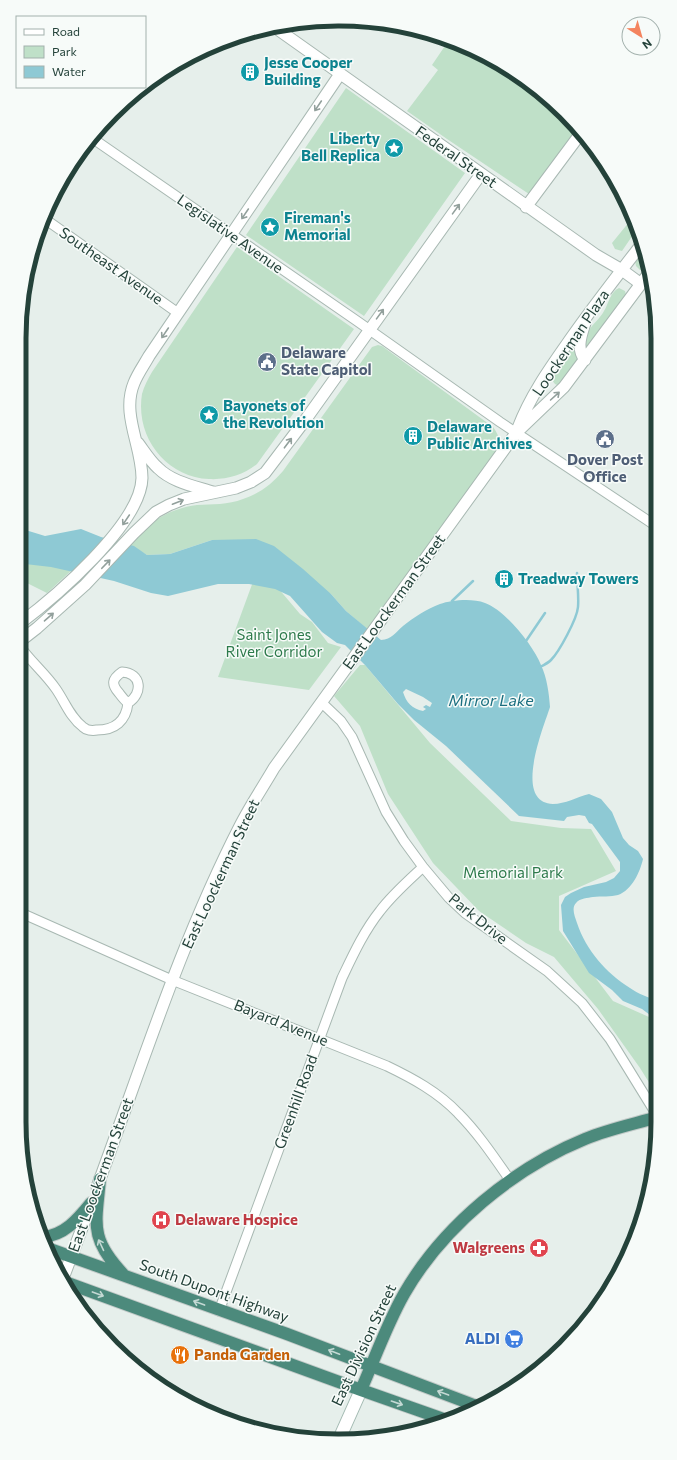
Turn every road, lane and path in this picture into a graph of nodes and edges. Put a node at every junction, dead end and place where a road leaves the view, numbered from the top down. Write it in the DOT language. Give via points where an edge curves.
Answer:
graph roads {
  1 [pos="281,32"];
  2 [pos="340,74"];
  3 [pos="578,138"];
  4 [pos="97,141"];
  5 [pos="481,174"];
  6 [pos="526,206"];
  7 [pos="49,222"];
  8 [pos="231,234"];
  9 [pos="637,250"];
  10 [pos="622,270"];
  11 [pos="645,278"];
  12 [pos="641,284"];
  13 [pos="178,314"];
  14 [pos="588,315"];
  15 [pos="369,330"];
  16 [pos="585,360"];
  17 [pos="516,433"];
  18 [pos="136,439"];
  19 [pos="215,492"];
  20 [pos="651,523"];
  21 [pos="26,619"];
  22 [pos="26,637"];
  23 [pos="26,652"];
  24 [pos="321,702"];
  25 [pos="128,703"];
  26 [pos="423,867"];
  27 [pos="26,915"];
  28 [pos="172,980"];
  29 [pos="319,1039"];
  30 [pos="651,1105"];
  31 [pos="651,1119"];
  32 [pos="100,1179"];
  33 [pos="510,1180"];
  34 [pos="91,1203"];
  35 [pos="48,1236"];
  36 [pos="54,1251"];
  37 [pos="71,1257"];
  38 [pos="65,1273"];
  39 [pos="125,1276"];
  40 [pos="72,1285"];
  41 [pos="219,1310"];
  42 [pos="371,1366"];
  43 [pos="361,1390"];
  44 [pos="472,1404"];
  45 [pos="440,1417"];
  46 [pos="341,1434"];
  1 -- 2 [label="street, Federal Street"];
  2 -- 5 [label="street, Federal Street"];
  2 -- 8 [label="street, one-way"];
  3 -- 6 [label="street"];
  4 -- 8 [label="street, Legislative Avenue"];
  5 -- 6 [label="street, Federal Street"];
  15 -- 5 [label="street, one-way"];
  6 -- 10 [label="street, Federal Street" via="596,256"];
  7 -- 13 [label="street, Southeast Avenue"];
  8 -- 13 [label="street"];
  8 -- 15 [label="street, Legislative Avenue"];
  9 -- 10 [label="street, Loockerman Plaza"];
  10 -- 12 [label="street, Federal Street"];
  10 -- 14 [label="street, Loockerman Plaza"];
  11 -- 12 [label="street, Loockerman Plaza"];
  12 -- 16 [label="street, Loockerman Plaza"];
  13 -- 18 [label="street, one-way" via="134,383 130,400 130,418"];
  14 -- 16 [label="street" via="580,341 580,354"];
  14 -- 17 [label="street, Loockerman Plaza" via="549,369"];
  15 -- 17 [label="street, Legislative Avenue"];
  19 -- 15 [label="street, one-way" via="236,488 264,473"];
  17 -- 16 [label="street, Loockerman Plaza, one-way" via="564,387"];
  17 -- 20 [label="street, Legislative Avenue"];
  17 -- 24 [label="street, East Loockerman Street"];
  18 -- 19 [label="street" via="158,469 169,477"];
  18 -- 21 [label="street, one-way" via="142,480 135,502 123,524 95,557"];
  22 -- 19 [label="street, one-way" via="85,585 156,512 184,499"];
  23 -- 25 [label="street" via="57,690 69,712 84,728 94,731 112,728 127,712"];
  24 -- 26 [label="street, Park Drive" via="341,721 352,737 386,812"];
  24 -- 28 [label="street, East Loockerman Street" via="274,768 240,825"];
  26 -- 29 [label="street, Greenhill Road" via="391,898 361,939 342,978"];
  26 -- 30 [label="street, Park Drive" via="465,913 547,971 582,1003 610,1038"];
  27 -- 28 [label="street, Bayard Avenue"];
  28 -- 29 [label="street, Bayard Avenue"];
  28 -- 32 [label="street, East Loockerman Street"];
  29 -- 33 [label="street, Bayard Avenue" via="393,1069 443,1100 470,1125"];
  29 -- 41 [label="street, Greenhill Road"];
  31 -- 33 [label="highway, East Division Street" via="582,1140 549,1156"];
  32 -- 34 [label="street, East Loockerman Street"];
  39 -- 32 [label="highway, one-way" via="110,1259 98,1237 96,1227"];
  33 -- 42 [label="highway, East Division Street" via="469,1215 427,1259 398,1305"];
  34 -- 35 [label="highway" via="62,1232"];
  34 -- 37 [label="street, East Loockerman Street"];
  36 -- 37 [label="highway, South Dupont Highway"];
  37 -- 38 [label="street, East Loockerman Street"];
  37 -- 39 [label="highway, South Dupont Highway"];
  41 -- 39 [label="highway, South Dupont Highway, one-way"];
  40 -- 43 [label="highway, one-way"];
  42 -- 41 [label="highway, South Dupont Highway, one-way"];
  42 -- 43 [label="highway, East Division Street"];
  44 -- 42 [label="highway, South Dupont Highway, one-way"];
  43 -- 45 [label="highway, one-way"];
  43 -- 46 [label="main road, East Division Street"];
}
